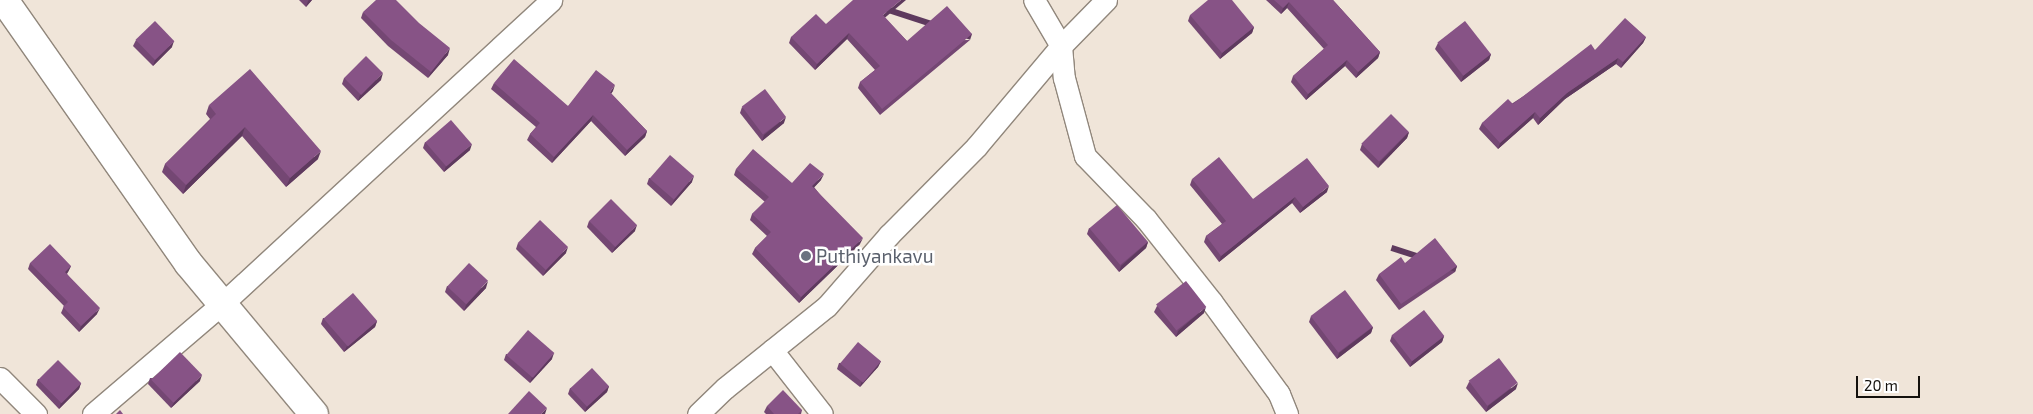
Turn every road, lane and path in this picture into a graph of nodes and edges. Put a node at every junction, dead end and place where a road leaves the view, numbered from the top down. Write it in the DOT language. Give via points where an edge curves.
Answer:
graph roads {
  1 [pos="4,0"];
  2 [pos="551,0"];
  3 [pos="1034,0"];
  4 [pos="1106,0"];
  5 [pos="1061,46"];
  6 [pos="222,304"];
  7 [pos="772,350"];
  8 [pos="0,378"];
  9 [pos="36,414"];
  10 [pos="93,414"];
  11 [pos="314,414"];
  12 [pos="698,414"];
  13 [pos="822,414"];
  14 [pos="1287,414"];
  1 -- 6 [label="main road" via="189,264"];
  2 -- 6 [label="street"];
  3 -- 5 [label="street"];
  4 -- 5 [label="street"];
  5 -- 7 [label="street" via="976,147 889,235 827,306"];
  5 -- 14 [label="street" via="1064,78 1085,156 1146,219 1211,301 1279,394"];
  6 -- 10 [label="street"];
  6 -- 11 [label="main road"];
  7 -- 12 [label="street"];
  7 -- 13 [label="street"];
  8 -- 9 [label="street"];
}
